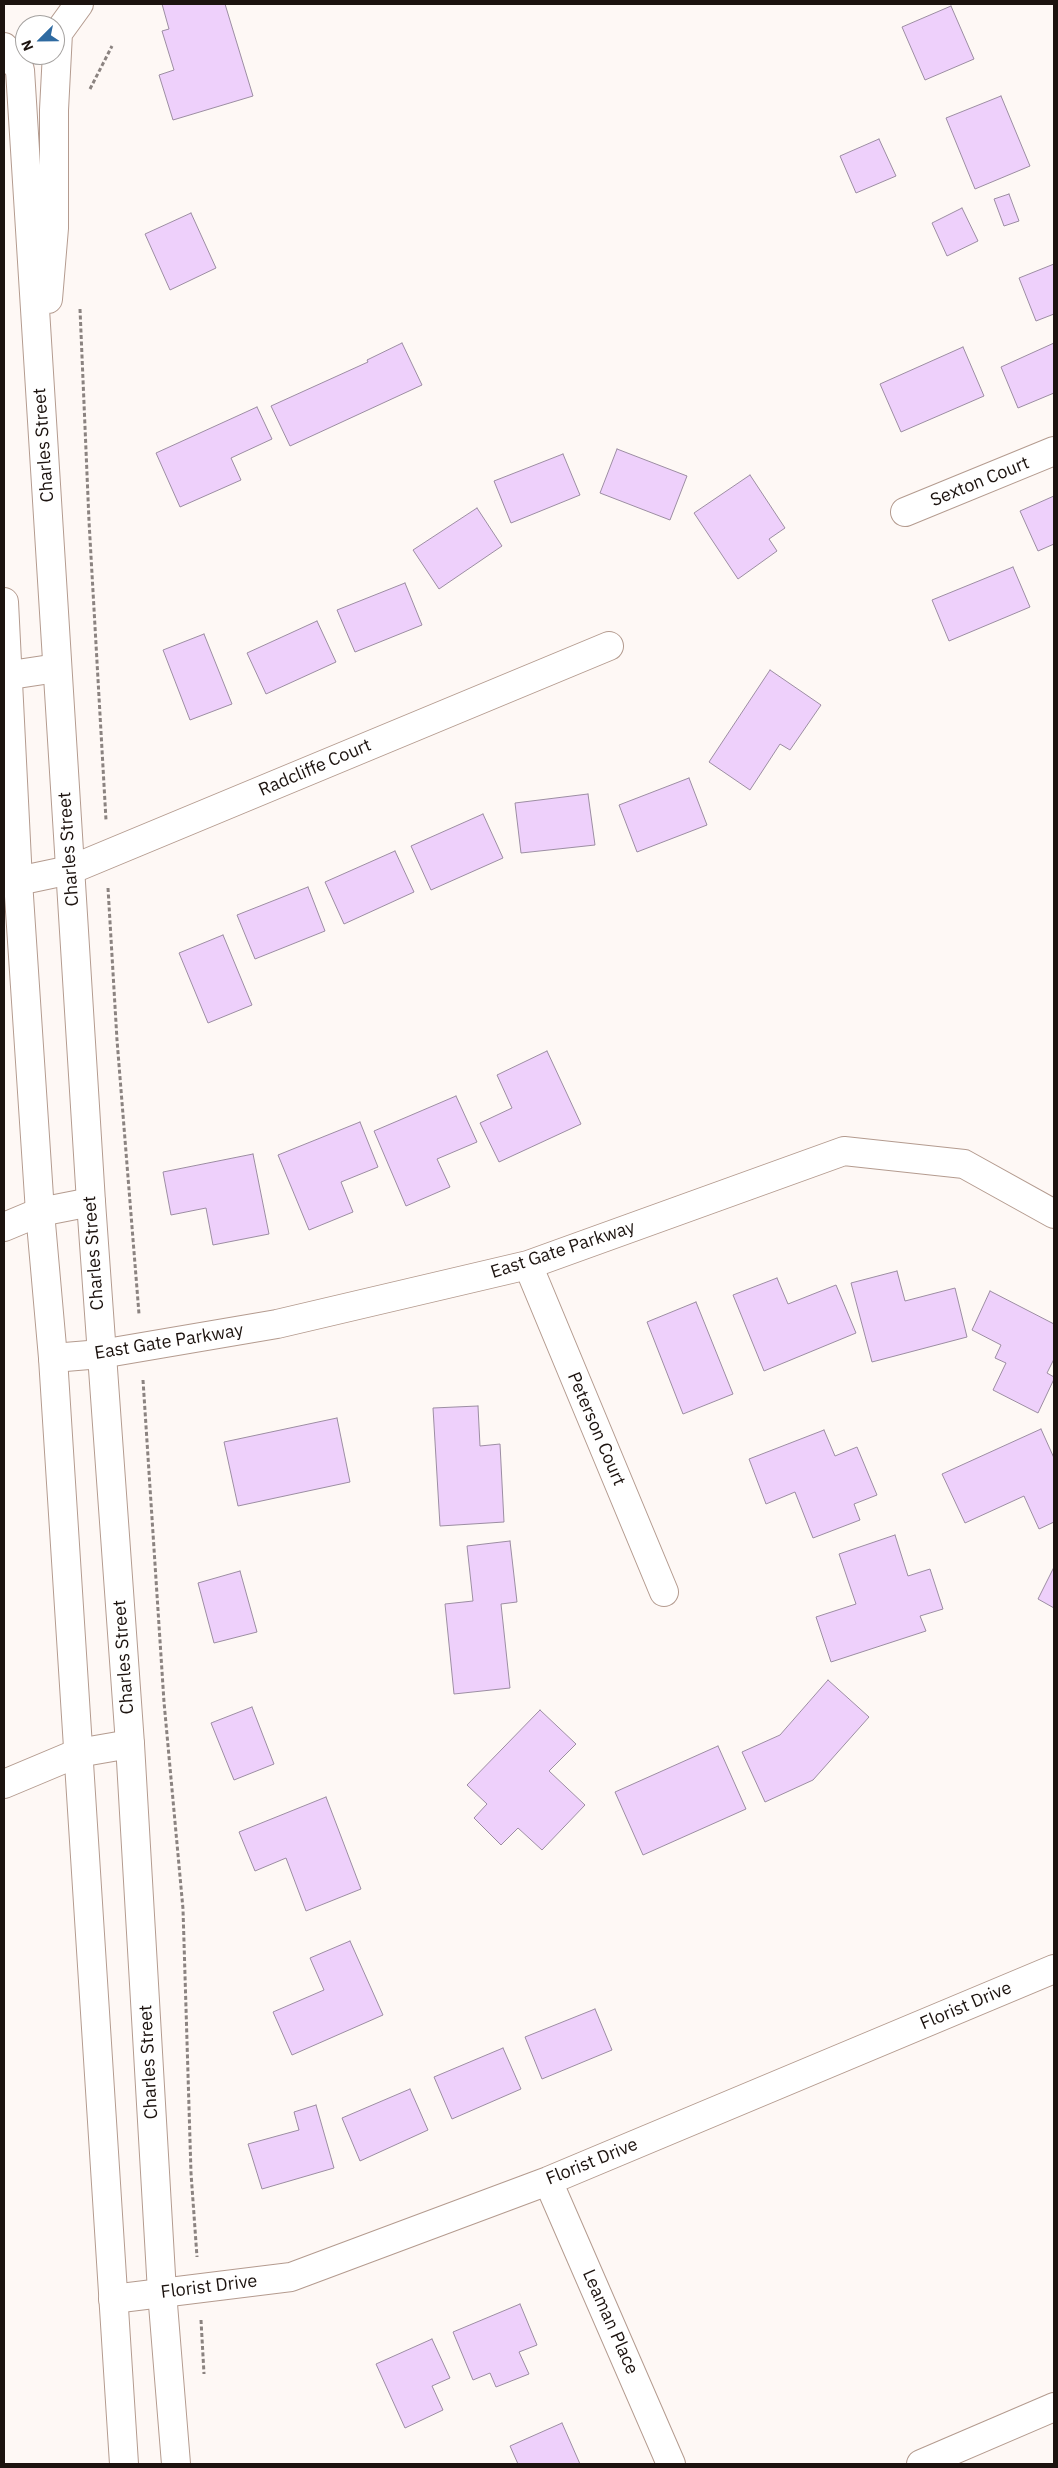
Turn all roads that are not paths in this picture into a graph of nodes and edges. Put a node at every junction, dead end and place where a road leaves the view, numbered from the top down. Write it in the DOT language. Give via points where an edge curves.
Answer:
graph roads {
  1 [pos="79,4"];
  2 [pos="4,47"];
  3 [pos="40,390"];
  4 [pos="1054,451"];
  5 [pos="905,512"];
  6 [pos="4,602"];
  7 [pos="610,646"];
  8 [pos="57,668"];
  9 [pos="6,675"];
  10 [pos="70,870"];
  11 [pos="18,880"];
  12 [pos="91,1202"];
  13 [pos="40,1212"];
  14 [pos="1054,1214"];
  15 [pos="4,1227"];
  16 [pos="528,1265"];
  17 [pos="101,1354"];
  18 [pos="53,1358"];
  19 [pos="664,1592"];
  20 [pos="130,1744"];
  21 [pos="78,1753"];
  22 [pos="4,1784"];
  23 [pos="1054,1969"];
  24 [pos="548,2181"];
  25 [pos="162,2292"];
  26 [pos="114,2299"];
  27 [pos="1054,2407"];
  28 [pos="124,2464"];
  29 [pos="176,2464"];
  30 [pos="671,2464"];
  31 [pos="921,2464"];
  1 -- 3 [label="main road" via="58,33 54,228"];
  2 -- 3 [label="main road, Charles Street" via="20,70"];
  3 -- 8 [label="main road, Charles Street"];
  4 -- 5 [label="main road, Sexton Court"];
  6 -- 9 [label="main road"];
  7 -- 10 [label="main road, Radcliffe Court"];
  8 -- 9 [label="main road"];
  8 -- 10 [label="main road, Charles Street"];
  9 -- 11 [label="main road"];
  10 -- 11 [label="main road, Radcliffe Court"];
  10 -- 12 [label="main road, Charles Street"];
  11 -- 13 [label="main road"];
  12 -- 13 [label="main road"];
  12 -- 17 [label="main road, Charles Street"];
  13 -- 15 [label="main road"];
  13 -- 18 [label="main road"];
  14 -- 16 [label="main road, East Gate Parkway" via="964,1164 844,1151"];
  16 -- 17 [label="main road, East Gate Parkway" via="277,1324"];
  16 -- 19 [label="main road, Peterson Court"];
  17 -- 18 [label="main road, East Gate Parkway"];
  17 -- 20 [label="main road, Charles Street"];
  18 -- 21 [label="main road"];
  20 -- 21 [label="main road"];
  20 -- 25 [label="main road, Charles Street"];
  21 -- 22 [label="main road"];
  21 -- 26 [label="main road"];
  23 -- 24 [label="main road, Florist Drive"];
  24 -- 25 [label="main road, Florist Drive" via="291,2277"];
  24 -- 30 [label="main road, Leaman Place"];
  25 -- 26 [label="main road, Florist Drive"];
  25 -- 29 [label="main road, Charles Street"];
  26 -- 28 [label="main road"];
  27 -- 31 [label="main road"];
}
